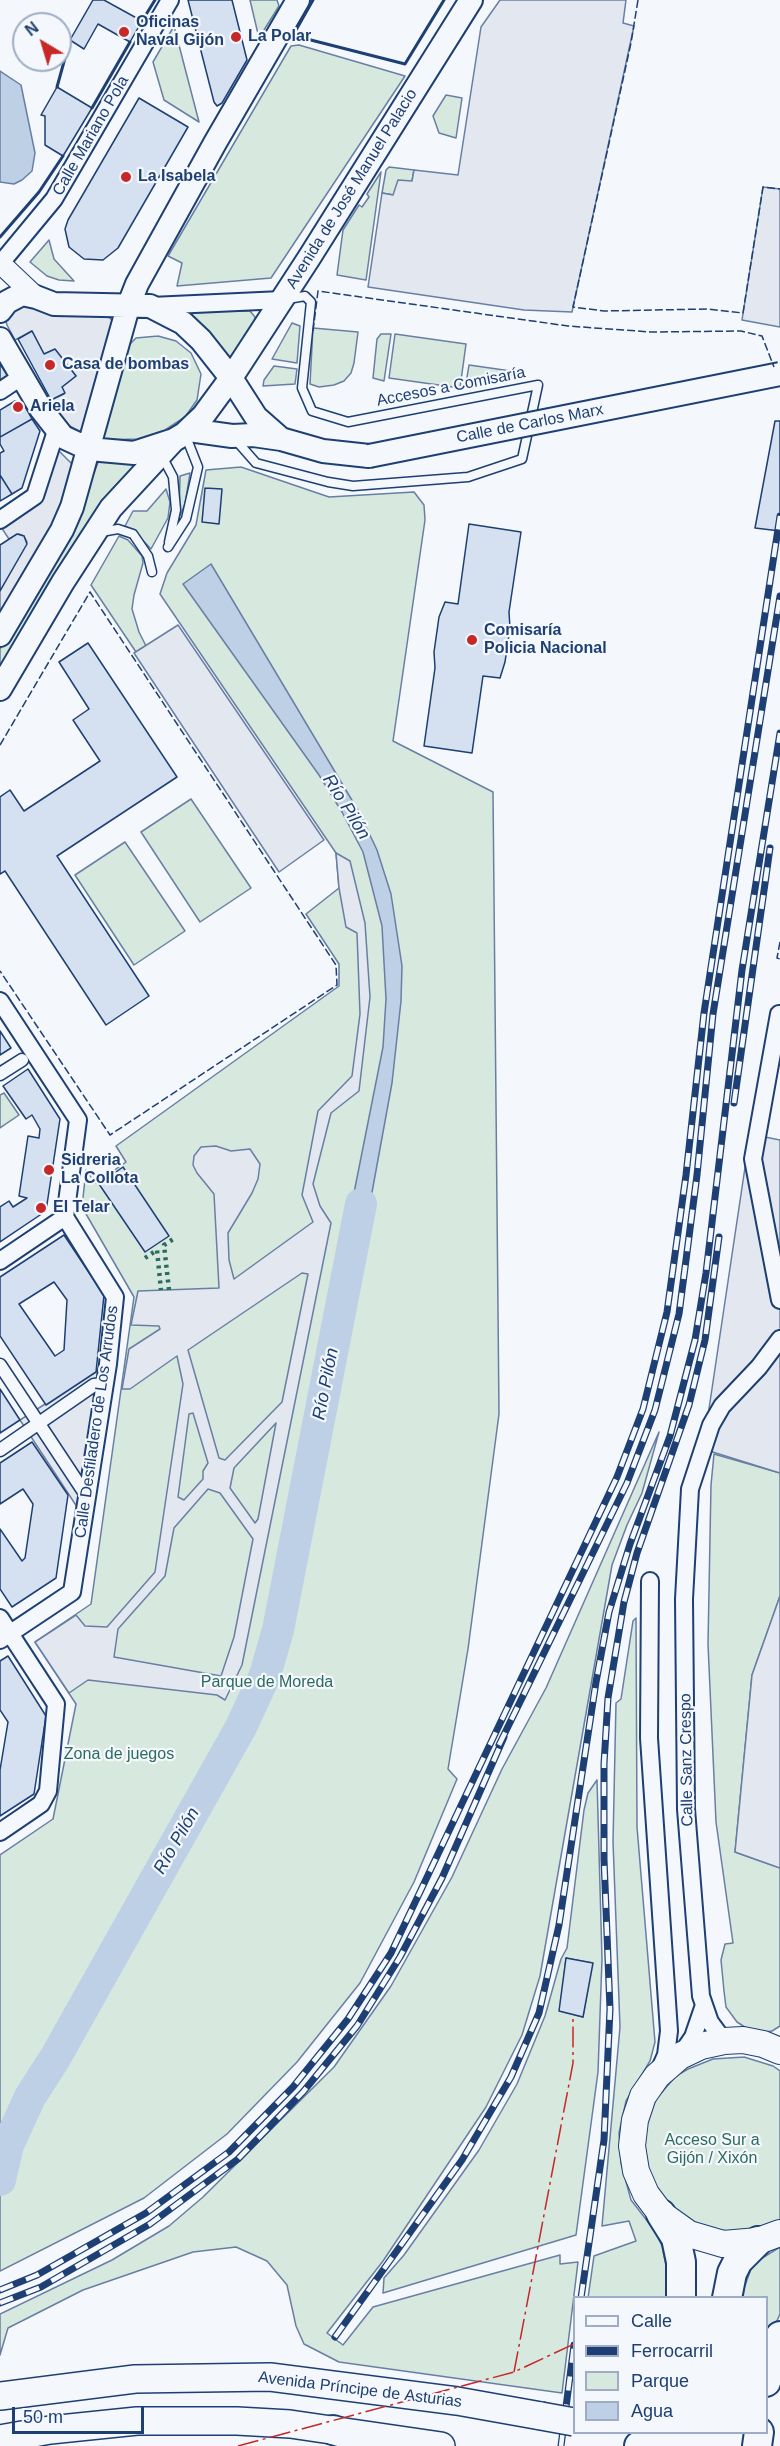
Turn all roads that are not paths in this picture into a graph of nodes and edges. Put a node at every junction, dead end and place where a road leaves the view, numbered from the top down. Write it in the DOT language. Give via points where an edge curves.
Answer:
graph roads {
  1 [pos="170,0"];
  2 [pos="298,0"];
  3 [pos="471,0"];
  4 [pos="0,263"];
  5 [pos="36,297"];
  6 [pos="282,300"];
  7 [pos="139,306"];
  8 [pos="0,311"];
  9 [pos="0,339"];
  10 [pos="780,374"];
  11 [pos="21,377"];
  12 [pos="231,378"];
  13 [pos="0,391"];
  14 [pos="56,430"];
  15 [pos="232,436"];
  16 [pos="281,439"];
  17 [pos="173,441"];
  18 [pos="89,449"];
  19 [pos="0,520"];
  20 [pos="94,533"];
  21 [pos="152,572"];
  22 [pos="0,635"];
  23 [pos="0,689"];
  24 [pos="0,1001"];
  25 [pos="779,1014"];
  26 [pos="22,1060"];
  27 [pos="0,1074"];
  28 [pos="65,1217"];
  29 [pos="0,1261"];
  30 [pos="780,1300"];
  31 [pos="780,1340"];
  32 [pos="0,1365"];
  33 [pos="104,1384"];
  34 [pos="38,1423"];
  35 [pos="0,1450"];
  36 [pos="86,1495"];
  37 [pos="651,1581"];
  38 [pos="0,1618"];
  39 [pos="5,1636"];
  40 [pos="0,1832"];
  41 [pos="704,2006"];
  42 [pos="724,2041"];
  43 [pos="774,2046"];
  44 [pos="680,2056"];
  45 [pos="657,2076"];
  46 [pos="661,2214"];
  47 [pos="769,2237"];
  48 [pos="681,2296"];
  49 [pos="727,2296"];
  50 [pos="780,2336"];
  51 [pos="768,2375"];
  52 [pos="0,2396"];
  53 [pos="573,2422"];
  54 [pos="333,2430"];
  55 [pos="0,2439"];
  56 [pos="657,2439"];
  57 [pos="385,2446"];
  58 [pos="441,2446"];
  59 [pos="710,2446"];
  1 -- 4 [label="street, Calle Mariano Pola" via="155,12 54,199"];
  2 -- 7 [label="main road" via="145,269"];
  3 -- 6 [label="main road, Avenida de José Manuel Palacio"];
  4 -- 5 [label="street"];
  5 -- 7 [label="main road" via="54,304"];
  5 -- 8 [label="main road" via="22,294"];
  6 -- 7 [label="street"];
  6 -- 12 [label="main road, Avenida de José Manuel Palacio"];
  6 -- 15 [label="lane, Accesos a Comisaría" via="305,296 311,302 302,388 312,411 348,422 538,385 522,459 468,477 353,486 256,463"];
  7 -- 12 [label="main road, Calle de Carlos Marx" via="183,323"];
  7 -- 18 [label="main road"];
  9 -- 11 [label="main road"];
  10 -- 16 [label="main road, Calle de Carlos Marx, bridge" via="369,456 323,451"];
  11 -- 13 [label="street"];
  11 -- 14 [label="main road"];
  12 -- 16 [label="main road, Calle de Carlos Marx" via="256,417"];
  12 -- 17 [label="main road, Avenida de José Manuel Palacio" via="212,405"];
  14 -- 18 [label="main road"];
  14 -- 19 [label="street" via="35,496"];
  15 -- 16 [label="main road, Calle de Carlos Marx"];
  15 -- 17 [label="main road, Calle de Carlos Marx"];
  17 -- 17 [label="lane" via="176,510 168,547 186,519 198,467"];
  17 -- 18 [label="main road" via="134,453"];
  17 -- 20 [label="main road" via="111,508"];
  18 -- 22 [label="main road" via="62,530"];
  20 -- 21 [label="lane" via="118,530 133,534 148,556"];
  20 -- 23 [label="main road"];
  24 -- 28 [label="street" via="78,1120"];
  25 -- 30 [label="street" via="753,1159"];
  26 -- 27 [label="street"];
  28 -- 29 [label="street"];
  28 -- 33 [label="street, Calle Desfiladero de Los Arrudos" via="115,1297"];
  31 -- 41 [label="street, Calle Sanz Crespo" via="722,1406 711,1425 690,1490 684,1599 686,1809"];
  32 -- 34 [label="street"];
  33 -- 34 [label="street" via="94,1385"];
  33 -- 36 [label="street, Calle Desfiladero de Los Arrudos"];
  34 -- 35 [label="street"];
  34 -- 36 [label="street"];
  36 -- 39 [label="street, Calle Desfiladero de Los Arrudos" via="72,1592"];
  37 -- 45 [label="street" via="649,1738 669,2031 666,2055"];
  38 -- 39 [label="street"];
  39 -- 40 [label="street" via="56,1704 48,1791 41,1804"];
  41 -- 42 [label="street, Calle Sanz Crespo"];
  41 -- 44 [label="street" via="693,2037"];
  42 -- 43 [label="main road"];
  42 -- 44 [label="main road"];
  44 -- 45 [label="main road"];
  45 -- 46 [label="main road" via="643,2096 634,2120 632,2146 636,2171"];
  46 -- 47 [label="main road" via="689,2234 723,2244"];
  46 -- 48 [label="highway" via="676,2238"];
  47 -- 49 [label="highway" via="735,2267"];
  50 -- 51 [label="highway"];
  52 -- 53 [label="highway, Avenida Príncipe de Asturias, bridge" via="135,2379 270,2377 457,2401"];
  54 -- 55 [label="highway" via="247,2421 137,2421"];
  54 -- 57 [label="highway"];
  54 -- 58 [label="highway"];
  56 -- 59 [label="highway, bridge"];
}
